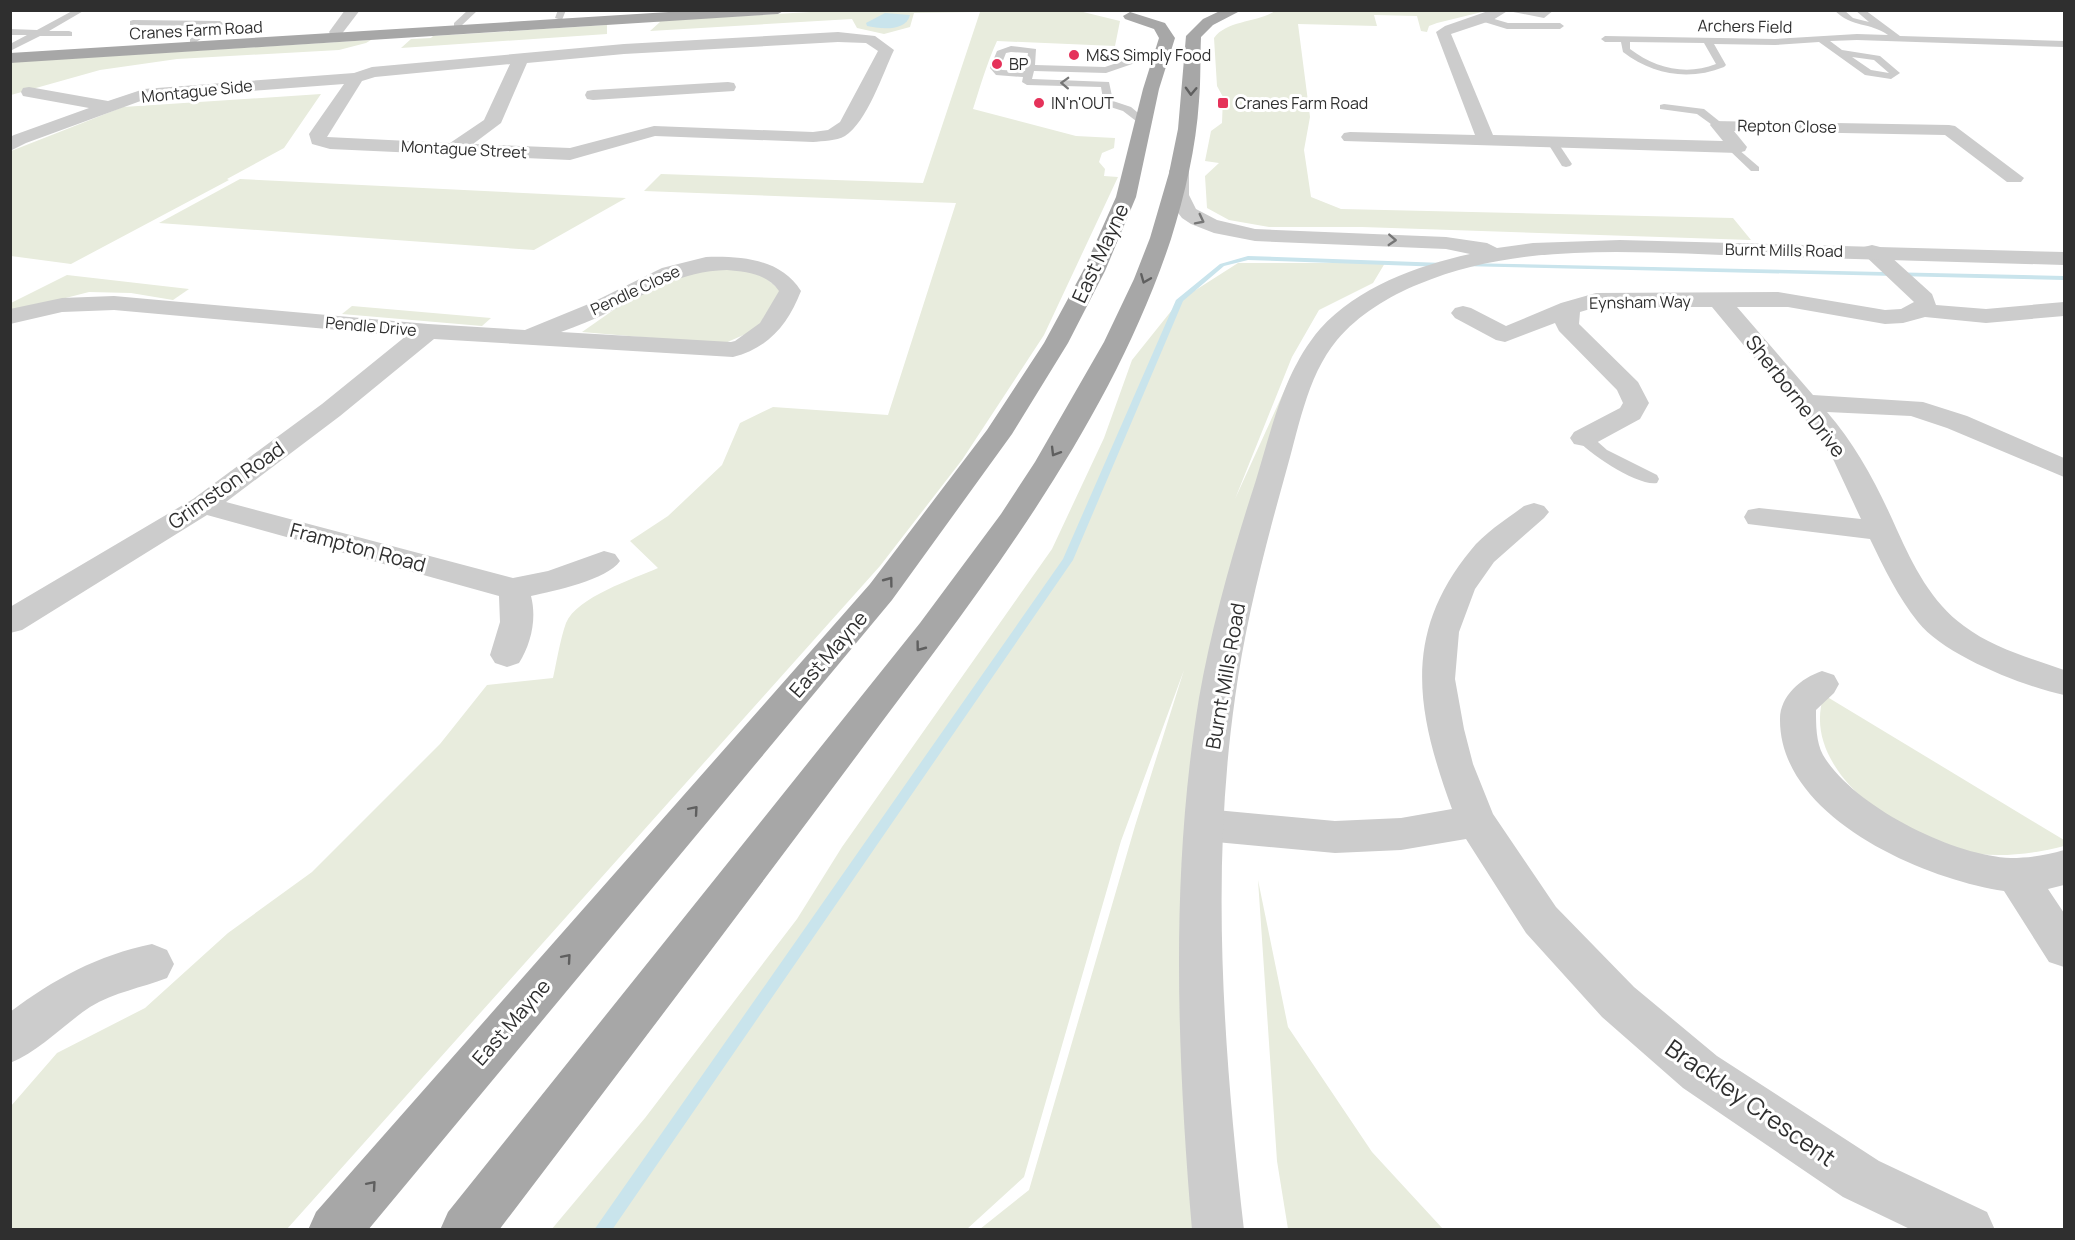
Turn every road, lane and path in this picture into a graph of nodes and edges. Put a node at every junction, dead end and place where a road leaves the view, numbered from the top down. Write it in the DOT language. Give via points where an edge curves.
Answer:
graph roads {
  1 [pos="81,10"];
  2 [pos="353,10"];
  3 [pos="474,10"];
  4 [pos="678,10"];
  5 [pos="778,10"];
  6 [pos="1502,10"];
  7 [pos="1507,10"];
  8 [pos="1550,10"];
  9 [pos="1838,10"];
  10 [pos="1859,10"];
  11 [pos="1233,11"];
  12 [pos="560,14"];
  13 [pos="1125,14"];
  14 [pos="1191,19"];
  15 [pos="1484,19"];
  16 [pos="624,20"];
  17 [pos="133,23"];
  18 [pos="457,25"];
  19 [pos="1560,26"];
  20 [pos="1880,26"];
  21 [pos="10,32"];
  22 [pos="336,32"];
  23 [pos="38,33"];
  24 [pos="69,34"];
  25 [pos="1170,34"];
  26 [pos="1897,38"];
  27 [pos="1605,39"];
  28 [pos="1625,39"];
  29 [pos="1707,40"];
  30 [pos="1822,40"];
  31 [pos="192,41"];
  32 [pos="748,42"];
  33 [pos="2064,44"];
  34 [pos="10,50"];
  35 [pos="624,50"];
  36 [pos="1842,53"];
  37 [pos="10,58"];
  38 [pos="520,58"];
  39 [pos="1030,71"];
  40 [pos="1106,77"];
  41 [pos="356,78"];
  42 [pos="728,87"];
  43 [pos="29,93"];
  44 [pos="593,95"];
  45 [pos="108,107"];
  46 [pos="1664,107"];
  47 [pos="1144,122"];
  48 [pos="1719,125"];
  49 [pos="697,132"];
  50 [pos="1350,137"];
  51 [pos="1486,140"];
  52 [pos="1552,142"];
  53 [pos="11,145"];
  54 [pos="1735,147"];
  55 [pos="1762,147"];
  56 [pos="454,148"];
  57 [pos="1942,151"];
  58 [pos="1978,152"];
  59 [pos="1566,164"];
  60 [pos="1755,169"];
  61 [pos="1179,171"];
  62 [pos="2014,178"];
  63 [pos="1872,252"];
  64 [pos="1503,254"];
  65 [pos="2064,258"];
  66 [pos="1918,299"];
  67 [pos="1719,300"];
  68 [pos="1569,309"];
  69 [pos="2064,309"];
  70 [pos="1462,313"];
  71 [pos="10,317"];
  72 [pos="428,331"];
  73 [pos="1504,335"];
  74 [pos="531,336"];
  75 [pos="733,350"];
  76 [pos="1535,351"];
  77 [pos="740,375"];
  78 [pos="1805,403"];
  79 [pos="1584,438"];
  80 [pos="2064,468"];
  81 [pos="1651,479"];
  82 [pos="203,505"];
  83 [pos="1534,512"];
  84 [pos="1759,517"];
  85 [pos="1883,531"];
  86 [pos="604,561"];
  87 [pos="513,588"];
  88 [pos="10,622"];
  89 [pos="507,655"];
  90 [pos="2064,683"];
  91 [pos="1822,684"];
  92 [pos="1476,821"];
  93 [pos="1205,825"];
  94 [pos="2064,867"];
  95 [pos="2017,877"];
  96 [pos="2064,948"];
  97 [pos="152,964"];
  98 [pos="14,1032"];
  99 [pos="1955,1227"];
  100 [pos="334,1230"];
  101 [pos="466,1230"];
  102 [pos="1218,1230"];
  1 -- 23 [label="lane"];
  2 -- 22 [label="street"];
  3 -- 18 [label="lane"];
  4 -- 12 [label="main road, Cranes Farm Road"];
  5 -- 16 [label="main road, Cranes Farm Road"];
  6 -- 15 [label="street"];
  7 -- 8 [label="lane" via="1544,15"];
  9 -- 20 [label="lane" via="1859,23"];
  10 -- 20 [label="lane"];
  11 -- 14 [label="main road"];
  11 -- 61 [label="main road, one-way" via="1208,22 1194,36 1191,102"];
  12 -- 18 [label="main road, Cranes Farm Road"];
  13 -- 25 [label="main road" via="1154,22 1163,28 1167,38"];
  15 -- 19 [label="lane" via="1507,26"];
  15 -- 51 [label="street" via="1458,24 1443,32"];
  16 -- 35 [label="street"];
  16 -- 37 [label="main road, Cranes Farm Road"];
  17 -- 31 [label="lane" via="220,24"];
  18 -- 22 [label="main road, Cranes Farm Road"];
  20 -- 26 [label="lane"];
  21 -- 23 [label="lane"];
  22 -- 31 [label="main road, Cranes Farm Road"];
  23 -- 24 [label="lane"];
  23 -- 34 [label="lane"];
  25 -- 40 [label="lane"];
  25 -- 47 [label="main road, East Mayne"];
  26 -- 30 [label="lane, Archers Field"];
  26 -- 33 [label="lane, Archers Field"];
  27 -- 28 [label="lane, Archers Field"];
  28 -- 29 [label="lane, Archers Field"];
  28 -- 29 [label="lane" via="1626,50 1638,61 1658,69 1686,71 1712,70 1721,65"];
  29 -- 30 [label="lane, Archers Field"];
  30 -- 36 [label="lane"];
  31 -- 34 [label="main road, Cranes Farm Road"];
  32 -- 35 [label="street, Montague Street"];
  32 -- 42 [label="street"];
  32 -- 49 [label="street, Montague Street" via="838,37 870,39 886,50 852,116 840,131 813,137"];
  35 -- 38 [label="street, Montague Street"];
  36 -- 36 [label="lane" via="1868,74 1895,73 1877,58"];
  38 -- 41 [label="street, Montague Street" via="383,70"];
  38 -- 56 [label="street" via="492,123"];
  39 -- 40 [label="lane" via="1028,82"];
  40 -- 47 [label="lane" via="1108,103 1127,109"];
  41 -- 45 [label="street, Montague Side" via="144,94"];
  41 -- 56 [label="street, Montague Street" via="318,134 318,140"];
  42 -- 44 [label="street"];
  42 -- 49 [label="street"];
  43 -- 45 [label="street"];
  45 -- 53 [label="street, Montague Side"];
  46 -- 48 [label="lane" via="1700,111"];
  100 -- 47 [label="main road, East Mayne, one-way" via="880,592 998,434 1056,343 1094,271 1126,197"];
  48 -- 54 [label="street, Repton Close"];
  48 -- 58 [label="street, Repton Close" via="1949,130"];
  49 -- 56 [label="street, Montague Street" via="654,131 570,154"];
  50 -- 51 [label="street, Repton Close"];
  51 -- 52 [label="street, Repton Close"];
  52 -- 54 [label="street, Repton Close"];
  52 -- 59 [label="lane"];
  54 -- 55 [label="street"];
  54 -- 60 [label="lane"];
  57 -- 58 [label="street"];
  58 -- 62 [label="street, Repton Close"];
  61 -- 64 [label="street, Burnt Mills Road, one-way" via="1183,207 1206,224 1227,230 1255,235 1446,243"];
  61 -- 101 [label="main road, one-way" via="1145,279 1111,352 1084,404 1011,522 952,606 772,840"];
  63 -- 64 [label="street, Burnt Mills Road" via="1619,248"];
  63 -- 65 [label="street, Burnt Mills Road"];
  63 -- 66 [label="street"];
  64 -- 93 [label="street, Burnt Mills Road" via="1415,276 1355,311 1320,346 1300,386 1250,548 1213,724"];
  66 -- 67 [label="street" via="1913,315 1874,316 1797,301"];
  66 -- 69 [label="street" via="1982,316"];
  67 -- 68 [label="street, Eynsham Way" via="1596,300"];
  67 -- 78 [label="street, Sherborne Drive"];
  68 -- 73 [label="street"];
  68 -- 79 [label="street, Eynsham Way" via="1567,326 1624,381 1636,403 1630,413"];
  70 -- 73 [label="street"];
  71 -- 72 [label="street, Pendle Drive" via="34,309 84,302"];
  72 -- 74 [label="street, Pendle Drive"];
  72 -- 82 [label="street, Grimston Road" via="331,410"];
  73 -- 76 [label="street"];
  74 -- 75 [label="street, Pendle Drive"];
  74 -- 75 [label="street, Pendle Close" via="676,270 717,262 767,270 785,282 790,291 770,330"];
  75 -- 77 [label="street"];
  78 -- 80 [label="street" via="1914,408"];
  78 -- 85 [label="street, Sherborne Drive" via="1829,430 1848,461"];
  79 -- 81 [label="lane" via="1601,453"];
  82 -- 87 [label="street, Frampton Road"];
  82 -- 88 [label="street, Grimston Road"];
  83 -- 92 [label="street, Brackley Crescent" via="1483,555 1460,588 1442,632 1438,679 1446,729 1454,764"];
  84 -- 85 [label="street"];
  85 -- 90 [label="street, Sherborne Drive" via="1916,597 1953,635 1990,656"];
  86 -- 87 [label="street" via="542,585"];
  87 -- 89 [label="street" via="519,618"];
  91 -- 95 [label="street" via="1798,706 1797,736 1814,770 1847,806 1895,839 1952,863"];
  92 -- 93 [label="street" via="1401,834 1335,837"];
  92 -- 99 [label="street, Brackley Crescent" via="1541,920 1618,1002 1700,1072 1861,1179"];
  93 -- 102 [label="street, Burnt Mills Road" via="1201,948 1204,1074"];
  94 -- 95 [label="street"];
  95 -- 96 [label="street"];
  97 -- 98 [label="street" via="125,968 98,979"];
}
